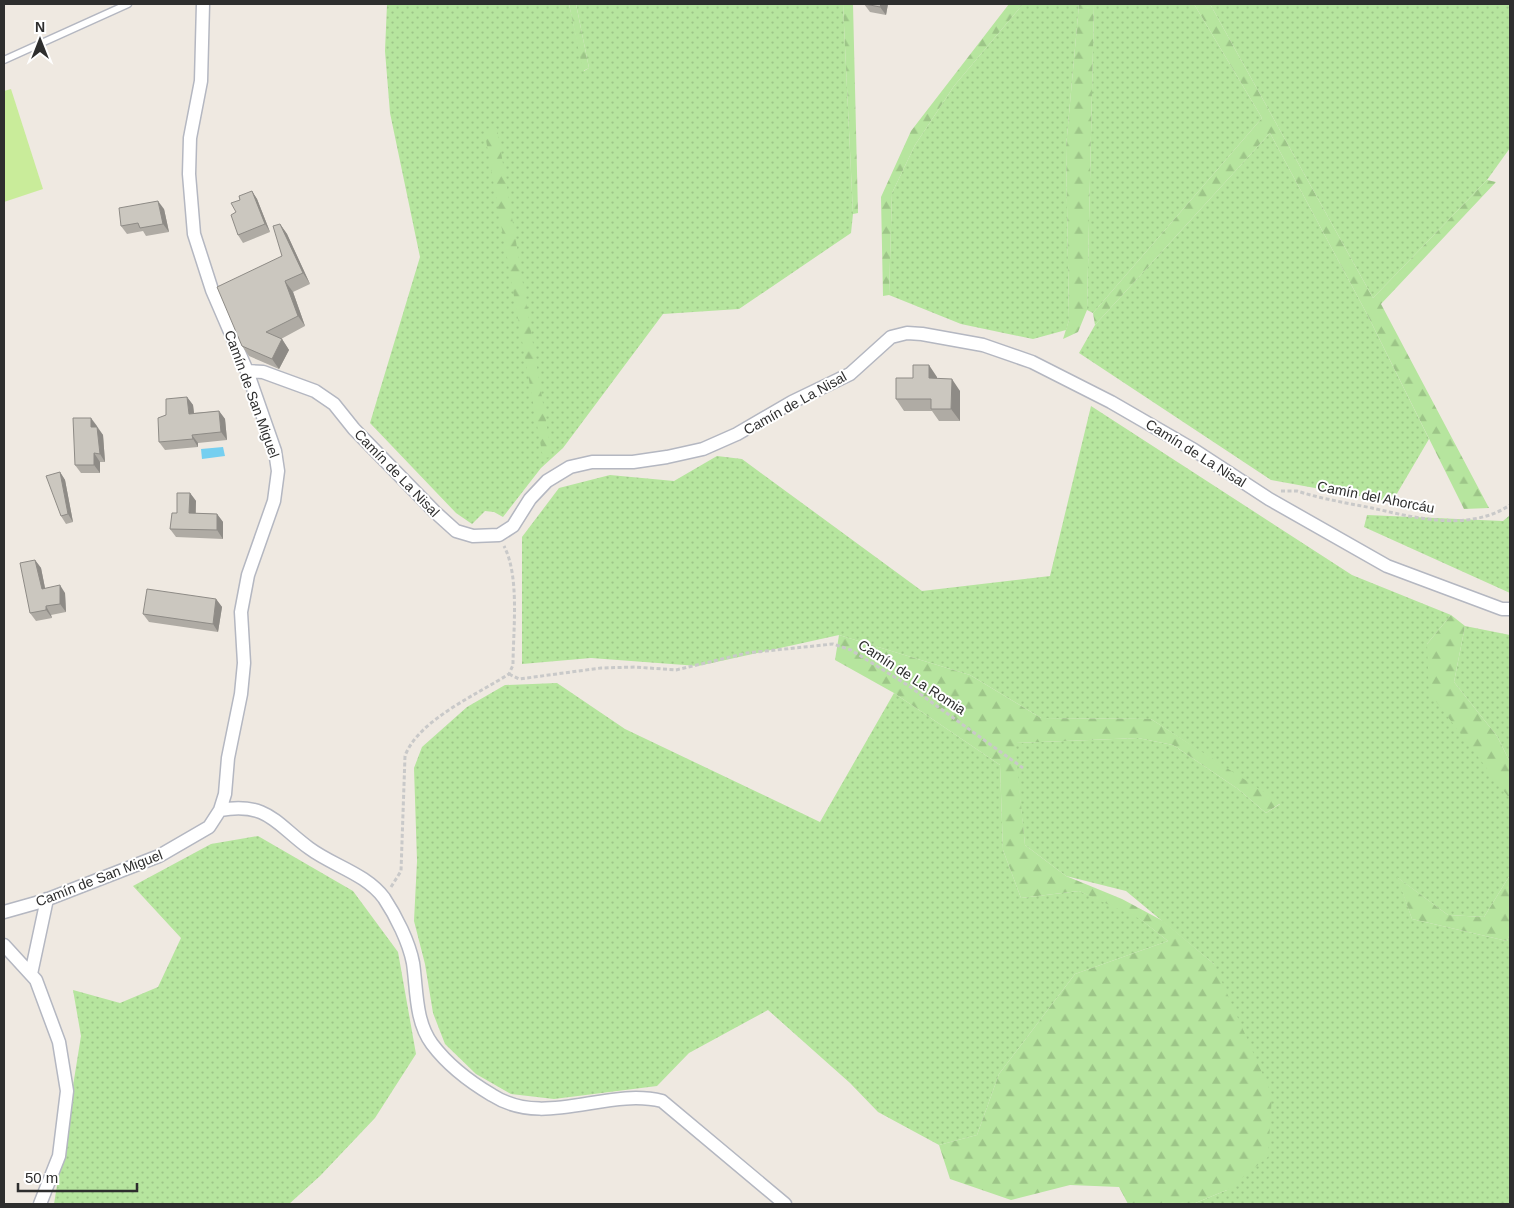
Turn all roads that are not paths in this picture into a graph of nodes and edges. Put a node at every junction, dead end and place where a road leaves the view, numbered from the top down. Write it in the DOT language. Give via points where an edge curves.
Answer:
graph roads {
  1 [pos="128,4"];
  2 [pos="203,4"];
  3 [pos="4,60"];
  4 [pos="247,371"];
  5 [pos="1510,609"];
  6 [pos="220,810"];
  7 [pos="47,899"];
  8 [pos="4,912"];
  9 [pos="4,946"];
  10 [pos="31,974"];
  11 [pos="40,1204"];
  12 [pos="785,1204"];
  1 -- 3 [label="lane"];
  2 -- 4 [label="street, Camín de San Miguel" via="201,80 190,138 194,234 212,290"];
  4 -- 5 [label="street, Camín de La Nisal" via="263,372 315,391 334,404 354,429 456,531 473,536 499,535 513,526 530,499 547,481 570,467 592,462 633,462 667,457 703,449 737,434 850,374 891,337 907,333 983,345 1032,362 1111,402 1386,566 1502,609"];
  4 -- 6 [label="street, Camín de San Miguel" via="274,451 277,486 248,575 241,612 244,663 241,694"];
  6 -- 7 [label="street, Camín de San Miguel" via="209,827 159,856"];
  6 -- 12 [label="street" via="244,808 261,811 310,848 373,885 395,916 412,961 420,1017 431,1043 493,1097 525,1108 568,1107 638,1097 662,1101"];
  7 -- 8 [label="street, Camín de San Miguel"];
  7 -- 10 [label="street"];
  9 -- 10 [label="street"];
  10 -- 11 [label="street" via="59,1042 67,1090 59,1156"];
}
